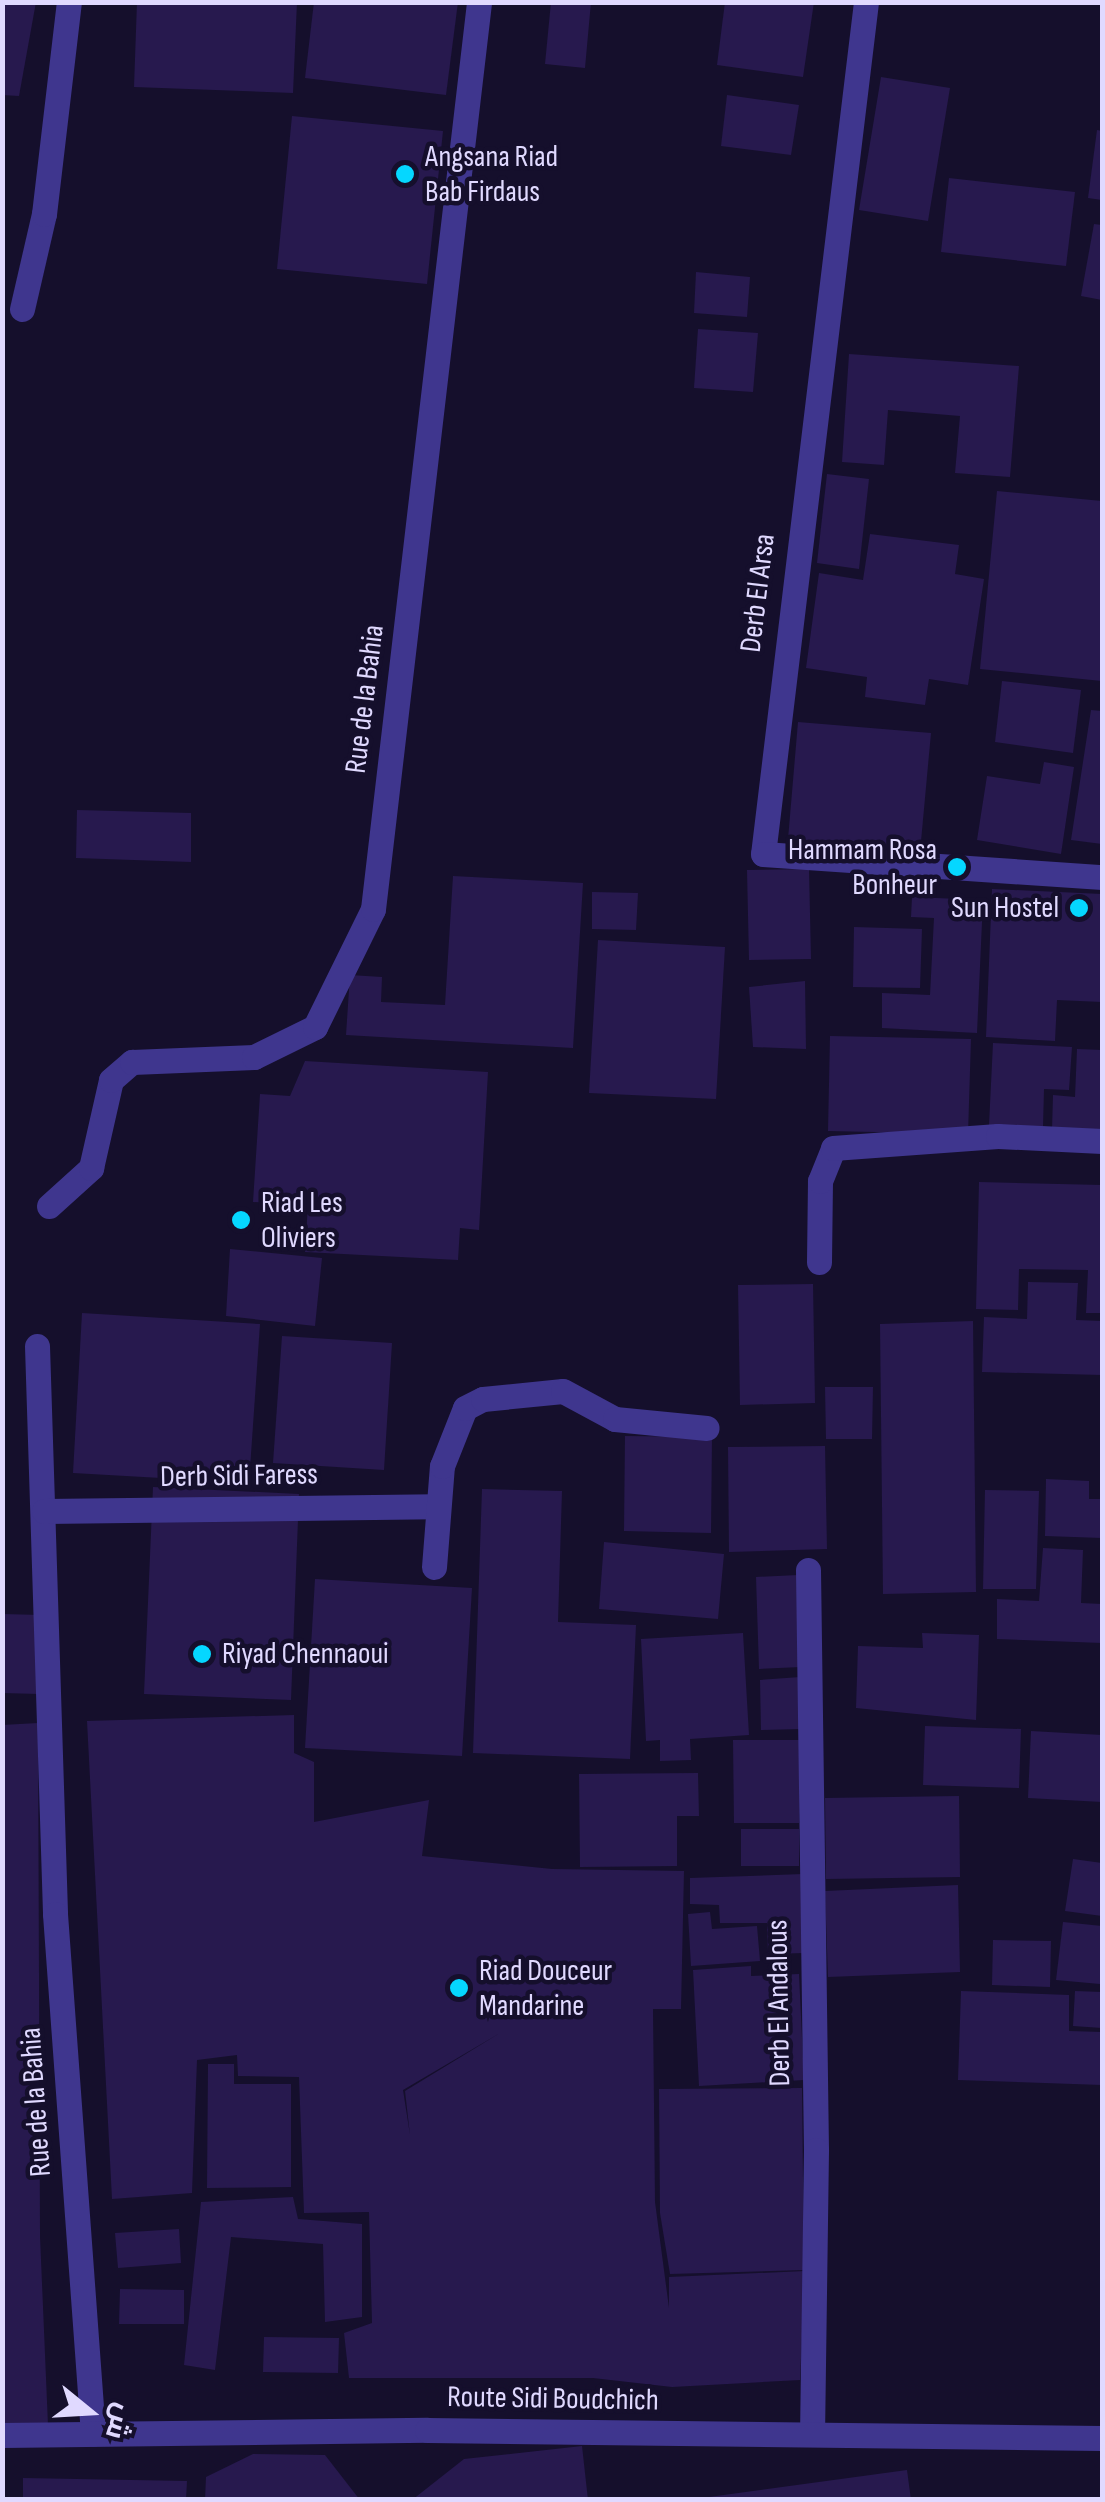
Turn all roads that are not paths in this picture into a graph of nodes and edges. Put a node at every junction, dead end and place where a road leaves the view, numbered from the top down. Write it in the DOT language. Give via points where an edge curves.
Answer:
graph roads {
  1 [pos="69,2"];
  2 [pos="480,2"];
  3 [pos="866,2"];
  4 [pos="22,308"];
  5 [pos="1102,877"];
  6 [pos="1102,1141"];
  7 [pos="49,1206"];
  8 [pos="819,1262"];
  9 [pos="38,1346"];
  10 [pos="707,1428"];
  11 [pos="434,1506"];
  12 [pos="44,1511"];
  13 [pos="434,1566"];
  14 [pos="808,1570"];
  15 [pos="93,2434"];
  16 [pos="812,2434"];
  17 [pos="2,2435"];
  18 [pos="1102,2438"];
  1 -- 4 [label="street" via="44,214"];
  2 -- 7 [label="street, Rue de la Bahia" via="373,909 316,1027 254,1058 132,1062 112,1080 91,1168"];
  3 -- 5 [label="street, Derb El Arsa" via="763,854"];
  6 -- 8 [label="street" via="998,1136 833,1148 820,1180"];
  9 -- 12 [label="street, Rue de la Bahia"];
  10 -- 11 [label="street" via="615,1419 563,1391 482,1399 464,1408 452,1432"];
  11 -- 12 [label="street, Derb Sidi Faress"];
  11 -- 13 [label="street"];
  12 -- 15 [label="street, Rue de la Bahia" via="55,1914"];
  14 -- 16 [label="street, Derb El Andalous" via="816,2150"];
  15 -- 16 [label="street, Route Sidi Boudchich"];
  15 -- 17 [label="street, Route Sidi Boudchich"];
  16 -- 18 [label="street, Route Sidi Boudchich"];
}
